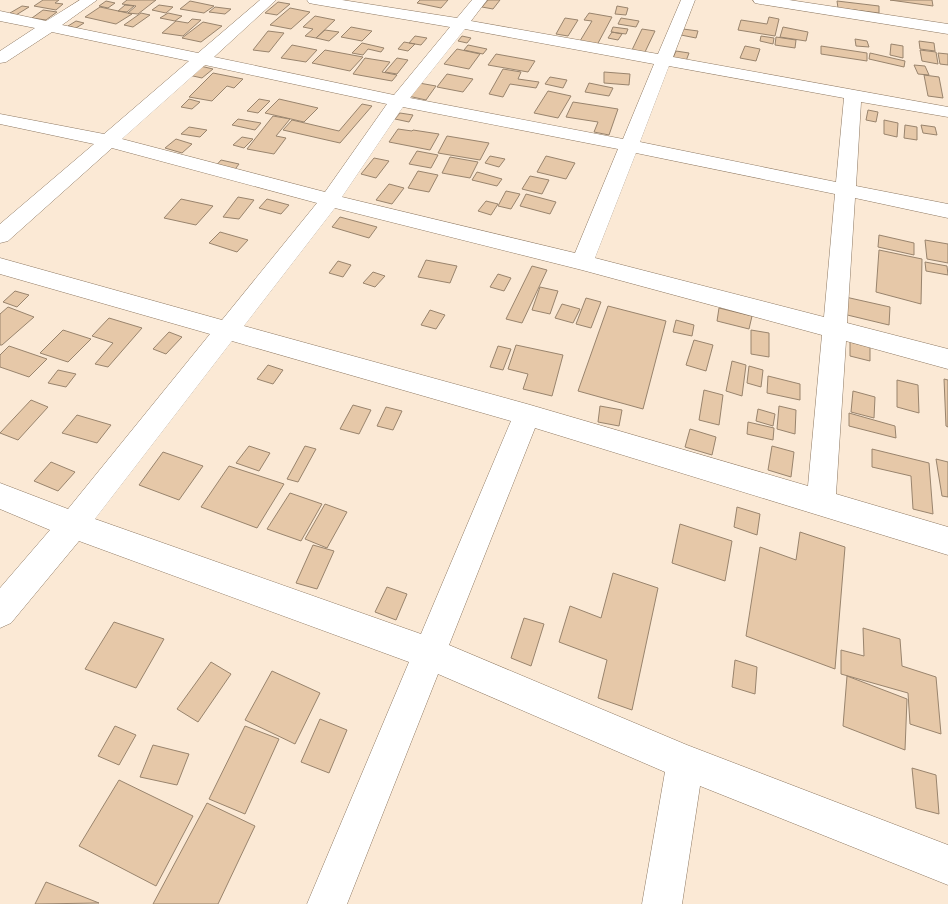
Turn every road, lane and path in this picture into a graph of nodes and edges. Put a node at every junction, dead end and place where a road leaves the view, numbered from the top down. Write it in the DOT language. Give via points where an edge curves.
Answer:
graph roads {
  1 [pos="90,0"];
  2 [pos="269,0"];
  3 [pos="314,0"];
  4 [pos="480,0"];
  5 [pos="688,0"];
  6 [pos="760,0"];
  7 [pos="0,16"];
  8 [pos="463,24"];
  9 [pos="49,26"];
  10 [pos="948,29"];
  11 [pos="0,58"];
  12 [pos="201,59"];
  13 [pos="664,60"];
  14 [pos="853,94"];
  15 [pos="398,102"];
  16 [pos="948,112"];
  17 [pos="0,119"];
  18 [pos="109,141"];
  19 [pos="631,146"];
  20 [pos="845,190"];
  21 [pos="330,200"];
  22 [pos="948,211"];
  23 [pos="0,236"];
  24 [pos="582,262"];
  25 [pos="0,266"];
  26 [pos="226,330"];
  27 [pos="835,330"];
  28 [pos="948,359"];
  29 [pos="527,415"];
  30 [pos="0,496"];
  31 [pos="821,504"];
  32 [pos="73,525"];
  33 [pos="948,542"];
  34 [pos="0,612"];
  35 [pos="429,653"];
  36 [pos="685,762"];
  37 [pos="948,865"];
  38 [pos="326,904"];
  39 [pos="662,904"];
  1 -- 9 [label="street"];
  2 -- 12 [label="street"];
  3 -- 8 [label="street"];
  4 -- 8 [label="street"];
  5 -- 13 [label="street"];
  6 -- 10 [label="street"];
  7 -- 9 [label="street"];
  8 -- 13 [label="street"];
  8 -- 15 [label="street"];
  9 -- 11 [label="street"];
  9 -- 12 [label="street"];
  12 -- 15 [label="street"];
  12 -- 18 [label="street"];
  13 -- 14 [label="street"];
  13 -- 19 [label="street"];
  14 -- 16 [label="street"];
  14 -- 20 [label="street"];
  15 -- 19 [label="street"];
  15 -- 21 [label="street"];
  17 -- 18 [label="street"];
  18 -- 21 [label="street"];
  18 -- 23 [label="street"];
  19 -- 20 [label="street"];
  19 -- 24 [label="street"];
  20 -- 22 [label="street"];
  20 -- 27 [label="street"];
  21 -- 24 [label="street"];
  21 -- 26 [label="street"];
  24 -- 27 [label="street"];
  25 -- 26 [label="street"];
  26 -- 29 [label="street"];
  26 -- 32 [label="street"];
  27 -- 28 [label="street"];
  27 -- 31 [label="street"];
  29 -- 31 [label="street"];
  29 -- 35 [label="street"];
  30 -- 32 [label="street"];
  31 -- 33 [label="street"];
  32 -- 34 [label="street"];
  32 -- 35 [label="street"];
  35 -- 36 [label="street"];
  35 -- 38 [label="street"];
  36 -- 37 [label="street"];
  36 -- 39 [label="street"];
}
